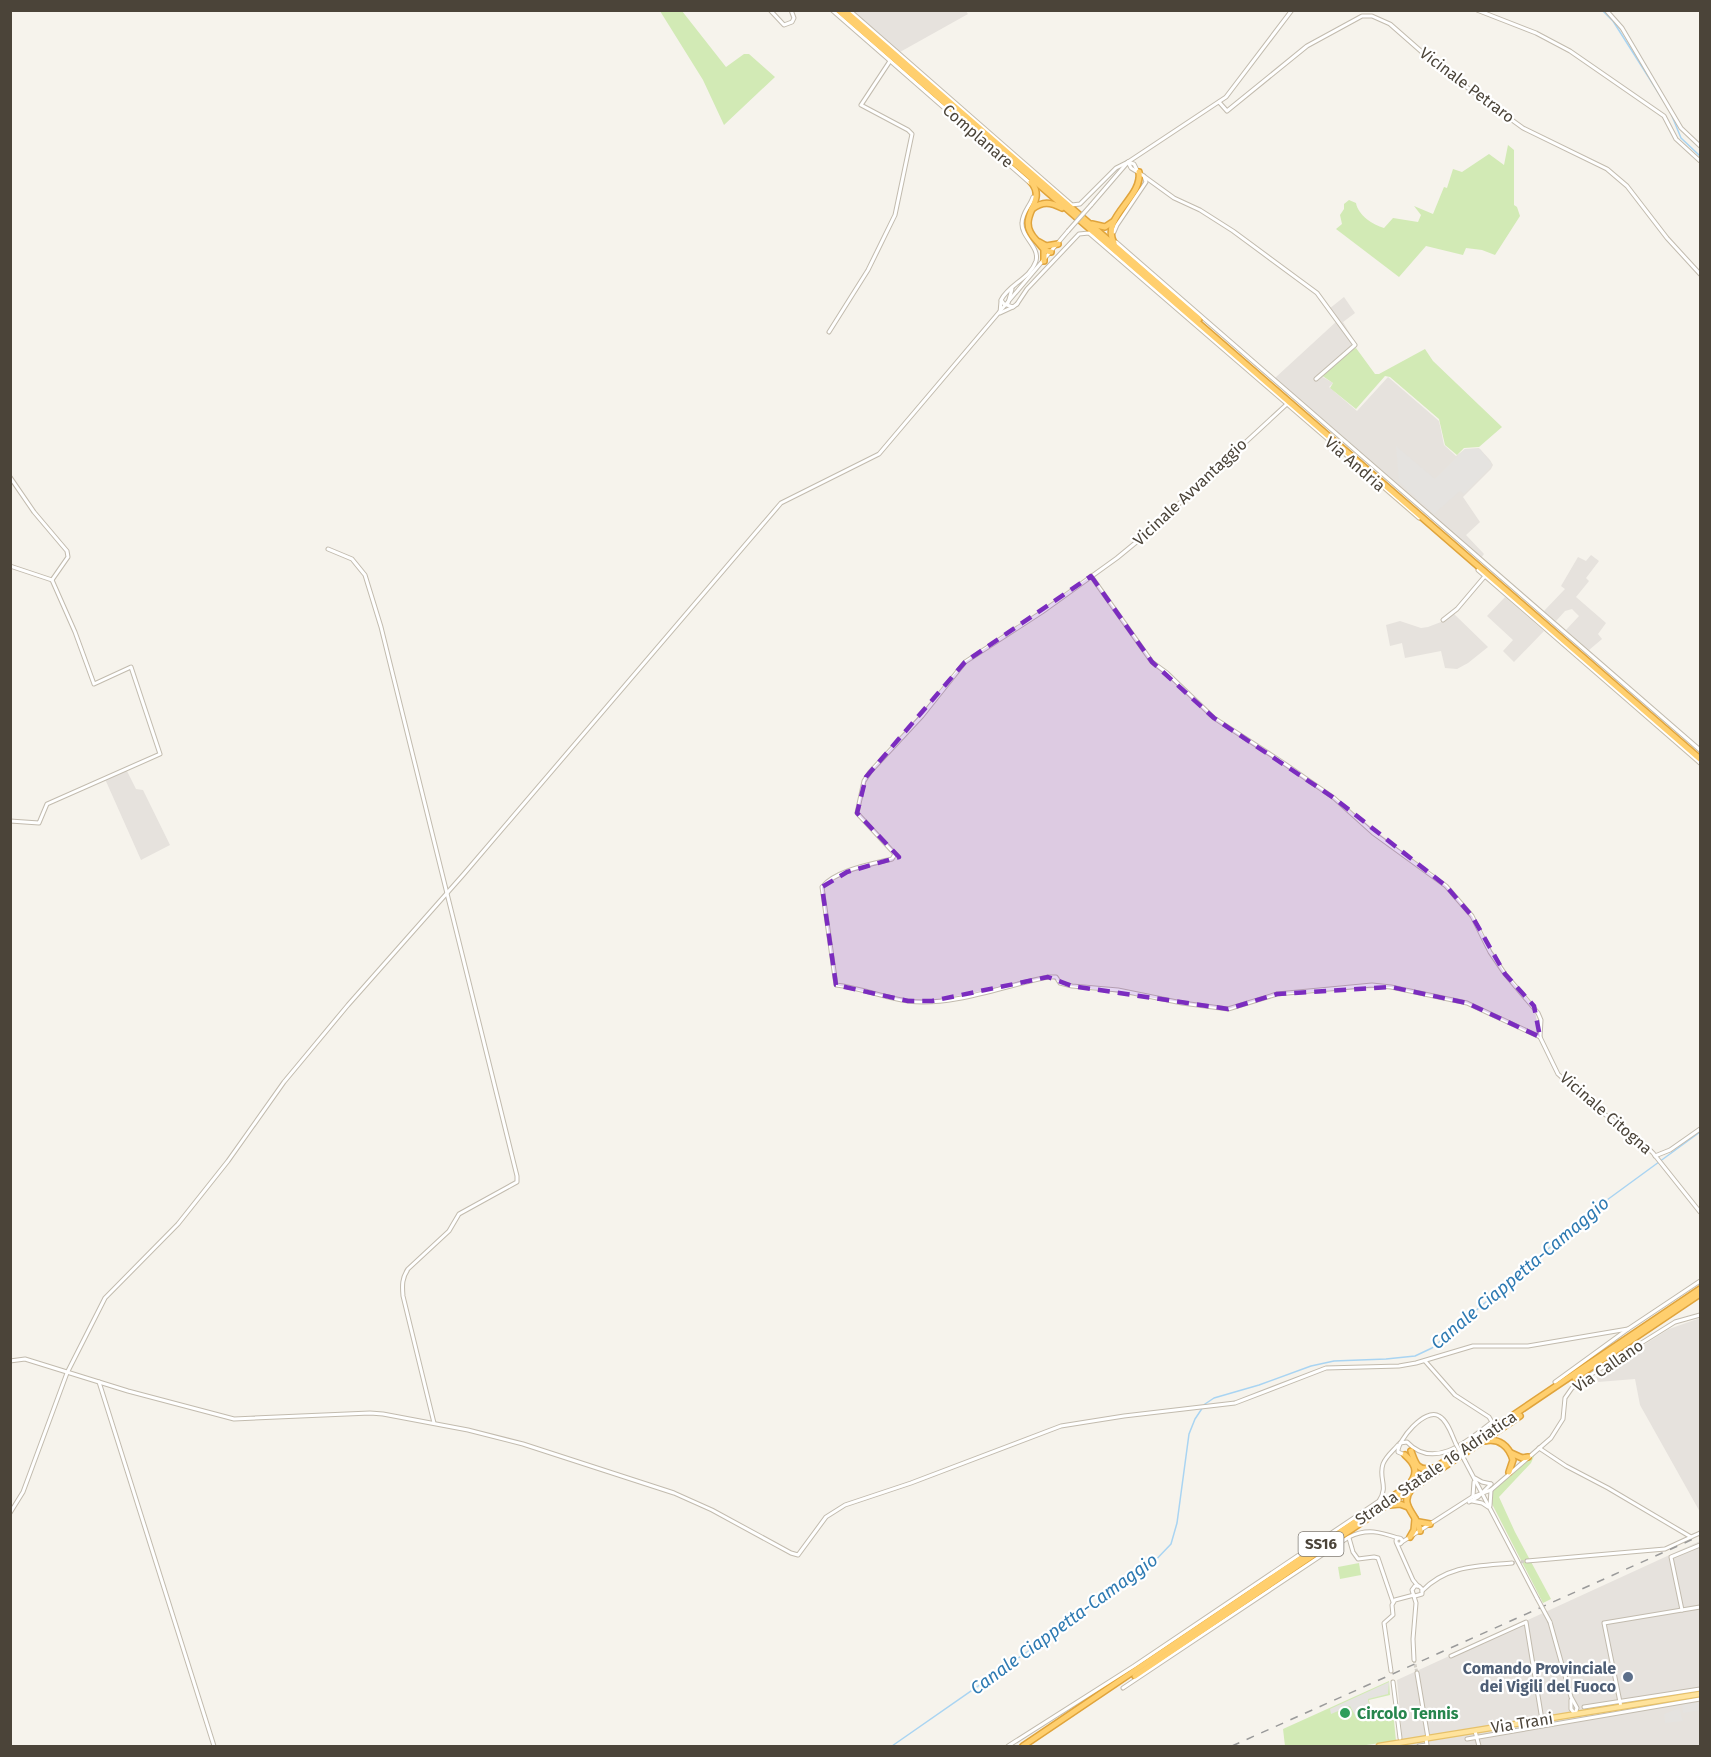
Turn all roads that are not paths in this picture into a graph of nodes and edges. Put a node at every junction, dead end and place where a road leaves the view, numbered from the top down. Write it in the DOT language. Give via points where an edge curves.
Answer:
graph roads {
  1 [pos="770,10"];
  2 [pos="791,10"];
  3 [pos="832,10"];
  4 [pos="838,10"];
  5 [pos="844,10"];
  6 [pos="849,10"];
  7 [pos="1292,10"];
  8 [pos="1477,10"];
  9 [pos="1606,10"];
  10 [pos="890,61"];
  11 [pos="1219,102"];
  12 [pos="1701,146"];
  13 [pos="1135,156"];
  14 [pos="1128,162"];
  15 [pos="1701,162"];
  16 [pos="1016,165"];
  17 [pos="1133,166"];
  18 [pos="1122,168"];
  19 [pos="1141,174"];
  20 [pos="1031,210"];
  21 [pos="1070,212"];
  22 [pos="1080,215"];
  23 [pos="1115,220"];
  24 [pos="1058,244"];
  25 [pos="1045,248"];
  26 [pos="1051,252"];
  27 [pos="1127,256"];
  28 [pos="1044,261"];
  29 [pos="1701,274"];
  30 [pos="1012,287"];
  31 [pos="1010,294"];
  32 [pos="1015,296"];
  33 [pos="1001,300"];
  34 [pos="1008,304"];
  35 [pos="1015,306"];
  36 [pos="1000,313"];
  37 [pos="829,332"];
  38 [pos="1316,379"];
  39 [pos="1287,404"];
  40 [pos="10,477"];
  41 [pos="328,549"];
  42 [pos="10,566"];
  43 [pos="1091,576"];
  44 [pos="1485,576"];
  45 [pos="52,580"];
  46 [pos="1443,620"];
  47 [pos="1701,752"];
  48 [pos="1701,761"];
  49 [pos="10,821"];
  50 [pos="447,893"];
  51 [pos="1540,1037"];
  52 [pos="1701,1129"];
  53 [pos="1656,1157"];
  54 [pos="1701,1212"];
  55 [pos="1701,1281"];
  56 [pos="1701,1289"];
  57 [pos="1701,1294"];
  58 [pos="1701,1315"];
  59 [pos="1643,1318"];
  60 [pos="1648,1322"];
  61 [pos="1660,1323"];
  62 [pos="1667,1327"];
  63 [pos="1628,1329"];
  64 [pos="1424,1360"];
  65 [pos="10,1361"];
  66 [pos="67,1373"];
  67 [pos="99,1382"];
  68 [pos="1555,1385"];
  69 [pos="1536,1397"];
  70 [pos="1507,1417"];
  71 [pos="1513,1420"];
  72 [pos="434,1424"];
  73 [pos="1412,1429"];
  74 [pos="1489,1432"];
  75 [pos="1483,1441"];
  76 [pos="1399,1444"];
  77 [pos="1505,1446"];
  78 [pos="1539,1448"];
  79 [pos="1408,1451"];
  80 [pos="1513,1457"];
  81 [pos="1528,1457"];
  82 [pos="1385,1459"];
  83 [pos="1441,1464"];
  84 [pos="1519,1464"];
  85 [pos="1509,1472"];
  86 [pos="1473,1477"];
  87 [pos="1493,1484"];
  88 [pos="1415,1486"];
  89 [pos="1491,1490"];
  90 [pos="1482,1493"];
  91 [pos="1392,1497"];
  92 [pos="1472,1499"];
  93 [pos="1385,1506"];
  94 [pos="1408,1507"];
  95 [pos="1491,1511"];
  96 [pos="10,1513"];
  97 [pos="1416,1521"];
  98 [pos="1431,1524"];
  99 [pos="1420,1531"];
  100 [pos="1701,1533"];
  101 [pos="1349,1537"];
  102 [pos="1691,1537"];
  103 [pos="1408,1538"];
  104 [pos="1399,1541"];
  105 [pos="1701,1545"];
  106 [pos="1527,1561"];
  107 [pos="1512,1563"];
  108 [pos="1413,1580"];
  109 [pos="1420,1588"];
  110 [pos="1415,1593"];
  111 [pos="1393,1602"];
  112 [pos="1701,1607"];
  113 [pos="1682,1610"];
  114 [pos="1451,1656"];
  115 [pos="1414,1660"];
  116 [pos="1391,1671"];
  117 [pos="1417,1673"];
  118 [pos="1393,1682"];
  119 [pos="1123,1688"];
  120 [pos="1701,1689"];
  121 [pos="1701,1694"];
  122 [pos="1675,1695"];
  123 [pos="1701,1700"];
  124 [pos="1666,1702"];
  125 [pos="1620,1704"];
  126 [pos="1573,1706"];
  127 [pos="1584,1707"];
  128 [pos="1596,1710"];
  129 [pos="1589,1712"];
  130 [pos="1575,1714"];
  131 [pos="1598,1716"];
  132 [pos="1561,1717"];
  133 [pos="1542,1720"];
  134 [pos="1550,1721"];
  135 [pos="1475,1731"];
  136 [pos="1477,1737"];
  137 [pos="1427,1739"];
  138 [pos="1467,1739"];
  139 [pos="1399,1742"];
  140 [pos="214,1746"];
  141 [pos="1008,1746"];
  142 [pos="1023,1746"];
  143 [pos="1029,1746"];
  144 [pos="1379,1746"];
  145 [pos="1419,1746"];
  146 [pos="1479,1746"];
  1 -- 2 [label="street" via="784,25 794,18"];
  3 -- 10 [label="street, Complanare"];
  4 -- 16 [label="highway"];
  5 -- 22 [label="highway"];
  6 -- 14 [label="street, Complanare" via="1072,204 1080,204 1116,168"];
  7 -- 11 [label="street"];
  8 -- 15 [label="street" via="1570,51 1664,116 1676,139"];
  9 -- 12 [label="street" via="1622,28 1681,128"];
  10 -- 30 [label="street, Complanare" via="1032,186 1033,199 1022,224 1036,261"];
  10 -- 37 [label="street" via="861,105 912,134 895,215 868,270"];
  11 -- 13 [label="street"];
  11 -- 29 [label="street, Vicinale Petraro" via="1227,111 1307,46 1362,16 1372,16 1389,24 1439,67 1523,128 1607,169 1627,186"];
  13 -- 14 [label="street"];
  13 -- 17 [label="street"];
  14 -- 17 [label="street"];
  14 -- 18 [label="street"];
  16 -- 20 [label="highway" via="1036,188 1038,195"];
  16 -- 21 [label="highway"];
  17 -- 18 [label="street"];
  17 -- 19 [label="street"];
  18 -- 24 [label="street, bridge"];
  19 -- 23 [label="highway" via="1137,189"];
  19 -- 38 [label="street" via="1174,198 1233,231 1317,293 1355,345"];
  19 -- 47 [label="street, Via Andria" via="1144,184 1114,231 1118,245"];
  20 -- 21 [label="highway" via="1045,202"];
  20 -- 25 [label="highway" via="1028,228"];
  21 -- 48 [label="highway"];
  22 -- 23 [label="highway" via="1097,226 1105,227"];
  22 -- 27 [label="highway"];
  23 -- 27 [label="highway" via="1112,239"];
  24 -- 25 [label="highway"];
  24 -- 26 [label="street"];
  25 -- 26 [label="highway"];
  25 -- 28 [label="highway"];
  26 -- 28 [label="street"];
  27 -- 47 [label="highway"];
  28 -- 32 [label="street"];
  30 -- 31 [label="street, Complanare"];
  30 -- 33 [label="street, Complanare"];
  31 -- 32 [label="street"];
  31 -- 34 [label="street, Complanare"];
  32 -- 34 [label="street"];
  33 -- 34 [label="street"];
  33 -- 36 [label="street"];
  34 -- 35 [label="street"];
  34 -- 36 [label="street"];
  35 -- 36 [label="street"];
  35 -- 39 [label="street, Via Andria" via="1072,240 1087,232"];
  36 -- 50 [label="street" via="879,454 781,503"];
  39 -- 43 [label="street, Vicinale Avvantaggio" via="1145,535"];
  39 -- 44 [label="street, Via Andria"];
  40 -- 45 [label="street" via="67,551 68,557"];
  41 -- 50 [label="street" via="352,559 365,574"];
  42 -- 45 [label="street"];
  43 -- 51 [label="street, Vicinale Citogna" via="1152,662 1214,718 1334,798 1373,833 1446,886 1472,916 1505,974 1534,1006 1540,1020"];
  43 -- 51 [label="street, Vicinale Avvantaggio" via="965,662 866,777 857,813 895,854 892,859 847,872 822,888 836,985 908,1001 932,1001 995,991 1048,976 1072,986 1228,1009 1277,994 1390,987 1467,1003"];
  44 -- 46 [label="street"];
  44 -- 48 [label="street, Via Andria"];
  45 -- 49 [label="street" via="94,684 131,667 160,754 47,804 39,823"];
  50 -- 66 [label="street" via="284,1083 178,1224 105,1298"];
  50 -- 72 [label="street" via="517,1182 459,1214 449,1231 404,1275 403,1296"];
  51 -- 53 [label="street, Vicinale Citogna" via="1558,1074"];
  52 -- 53 [label="street"];
  53 -- 54 [label="street, Vicinale Citogna"];
  55 -- 59 [label="street"];
  56 -- 68 [label="highway, Strada Statale 16 Adriatica / SS16"];
  57 -- 71 [label="highway, Strada Statale 16 Adriatica / SS16"];
  58 -- 62 [label="street, Via Callano"];
  59 -- 60 [label="street"];
  59 -- 63 [label="street"];
  61 -- 62 [label="street"];
  62 -- 78 [label="street, Via Callano" via="1572,1388 1565,1398 1559,1428"];
  63 -- 64 [label="street" via="1528,1346 1473,1346"];
  63 -- 68 [label="street"];
  64 -- 72 [label="street" via="1399,1366 1326,1368 1235,1403 1061,1426 845,1504 826,1517 798,1555 674,1493 523,1444"];
  64 -- 79 [label="street" via="1455,1395 1492,1422 1451,1451"];
  65 -- 66 [label="street" via="25,1359"];
  66 -- 67 [label="street"];
  66 -- 96 [label="street" via="23,1492"];
  67 -- 72 [label="street" via="234,1419 361,1413"];
  67 -- 140 [label="street"];
  68 -- 69 [label="highway"];
  68 -- 74 [label="highway, Strada Statale 16 Adriatica / SS16"];
  70 -- 74 [label="highway"];
  71 -- 75 [label="highway, Strada Statale 16 Adriatica / SS16"];
  71 -- 77 [label="highway" via="1504,1431"];
  73 -- 76 [label="street"];
  73 -- 79 [label="street"];
  73 -- 86 [label="street, bridge" via="1425,1416 1437,1415 1445,1422"];
  74 -- 83 [label="highway, Strada Statale 16 Adriatica / SS16"];
  75 -- 77 [label="highway" via="1494,1439"];
  75 -- 88 [label="highway, Strada Statale 16 Adriatica / SS16"];
  76 -- 79 [label="street" via="1405,1442"];
  76 -- 79 [label="street" via="1397,1450"];
  76 -- 82 [label="street"];
  77 -- 80 [label="highway"];
  78 -- 81 [label="street, Via Callano"];
  78 -- 102 [label="street"];
  79 -- 82 [label="street"];
  79 -- 83 [label="highway" via="1424,1470"];
  79 -- 91 [label="highway, SS16" via="1415,1475"];
  80 -- 81 [label="highway"];
  80 -- 84 [label="highway"];
  80 -- 85 [label="highway"];
  81 -- 84 [label="street, Via Callano"];
  82 -- 141 [label="street" via="1385,1487 1379,1501"];
  83 -- 91 [label="highway, Strada Statale 16 Adriatica / SS16"];
  84 -- 85 [label="street, Via Callano"];
  85 -- 87 [label="street, Via Callano"];
  86 -- 87 [label="street"];
  86 -- 90 [label="street"];
  86 -- 92 [label="street"];
  87 -- 89 [label="street"];
  87 -- 90 [label="street"];
  88 -- 93 [label="highway, Strada Statale 16 Adriatica / SS16"];
  88 -- 94 [label="highway" via="1408,1494"];
  89 -- 90 [label="street"];
  89 -- 95 [label="street"];
  90 -- 92 [label="street"];
  90 -- 95 [label="street"];
  91 -- 142 [label="highway, Strada Statale 16 Adriatica / SS16"];
  92 -- 95 [label="street"];
  92 -- 98 [label="street"];
  93 -- 94 [label="highway"];
  93 -- 143 [label="highway, Strada Statale 16 Adriatica / SS16"];
  94 -- 97 [label="highway"];
  95 -- 126 [label="street, bridge" via="1550,1622"];
  97 -- 98 [label="highway"];
  97 -- 99 [label="highway"];
  97 -- 103 [label="highway"];
  98 -- 99 [label="street"];
  99 -- 103 [label="street"];
  100 -- 102 [label="street"];
  101 -- 104 [label="street" via="1374,1531"];
  101 -- 111 [label="street" via="1358,1559 1378,1558"];
  101 -- 119 [label="street"];
  102 -- 106 [label="street" via="1665,1549"];
  103 -- 104 [label="street"];
  104 -- 108 [label="street"];
  105 -- 113 [label="street" via="1671,1557"];
  107 -- 109 [label="street" via="1460,1568"];
  108 -- 109 [label="street"];
  108 -- 110 [label="street"];
  109 -- 110 [label="street"];
  109 -- 110 [label="street"];
  110 -- 111 [label="street"];
  110 -- 115 [label="street"];
  111 -- 116 [label="street" via="1393,1615 1384,1623"];
  112 -- 113 [label="street"];
  113 -- 125 [label="street" via="1604,1623"];
  114 -- 133 [label="street" via="1526,1622"];
  117 -- 137 [label="street"];
  118 -- 139 [label="street"];
  120 -- 122 [label="street, Via Trani"];
  121 -- 122 [label="main road, Via Trani"];
  122 -- 124 [label="main road, Via Trani"];
  122 -- 125 [label="street, Via Trani"];
  123 -- 124 [label="street, Via Trani"];
  124 -- 125 [label="main road, Via Trani"];
  124 -- 131 [label="street, Via Trani"];
  125 -- 127 [label="street, Via Trani"];
  125 -- 128 [label="main road, Via Trani"];
  126 -- 129 [label="street"];
  126 -- 130 [label="street" via="1577,1709"];
  126 -- 132 [label="street"];
  128 -- 129 [label="main road, Via Trani"];
  128 -- 131 [label="street"];
  129 -- 130 [label="main road, Via Trani"];
  130 -- 132 [label="main road, Via Trani"];
  131 -- 134 [label="street, Via Trani"];
  132 -- 134 [label="main road, Via Trani"];
  133 -- 134 [label="main road, Via Trani"];
  133 -- 135 [label="main road, Via Trani"];
  134 -- 136 [label="street, Via Trani"];
  135 -- 136 [label="street"];
  135 -- 137 [label="main road, Via Trani"];
  136 -- 138 [label="street, Via Trani"];
  136 -- 146 [label="street"];
  137 -- 139 [label="main road, Via Trani"];
  137 -- 145 [label="street" via="1427,1745"];
  139 -- 144 [label="main road, Via Trani"];
}
